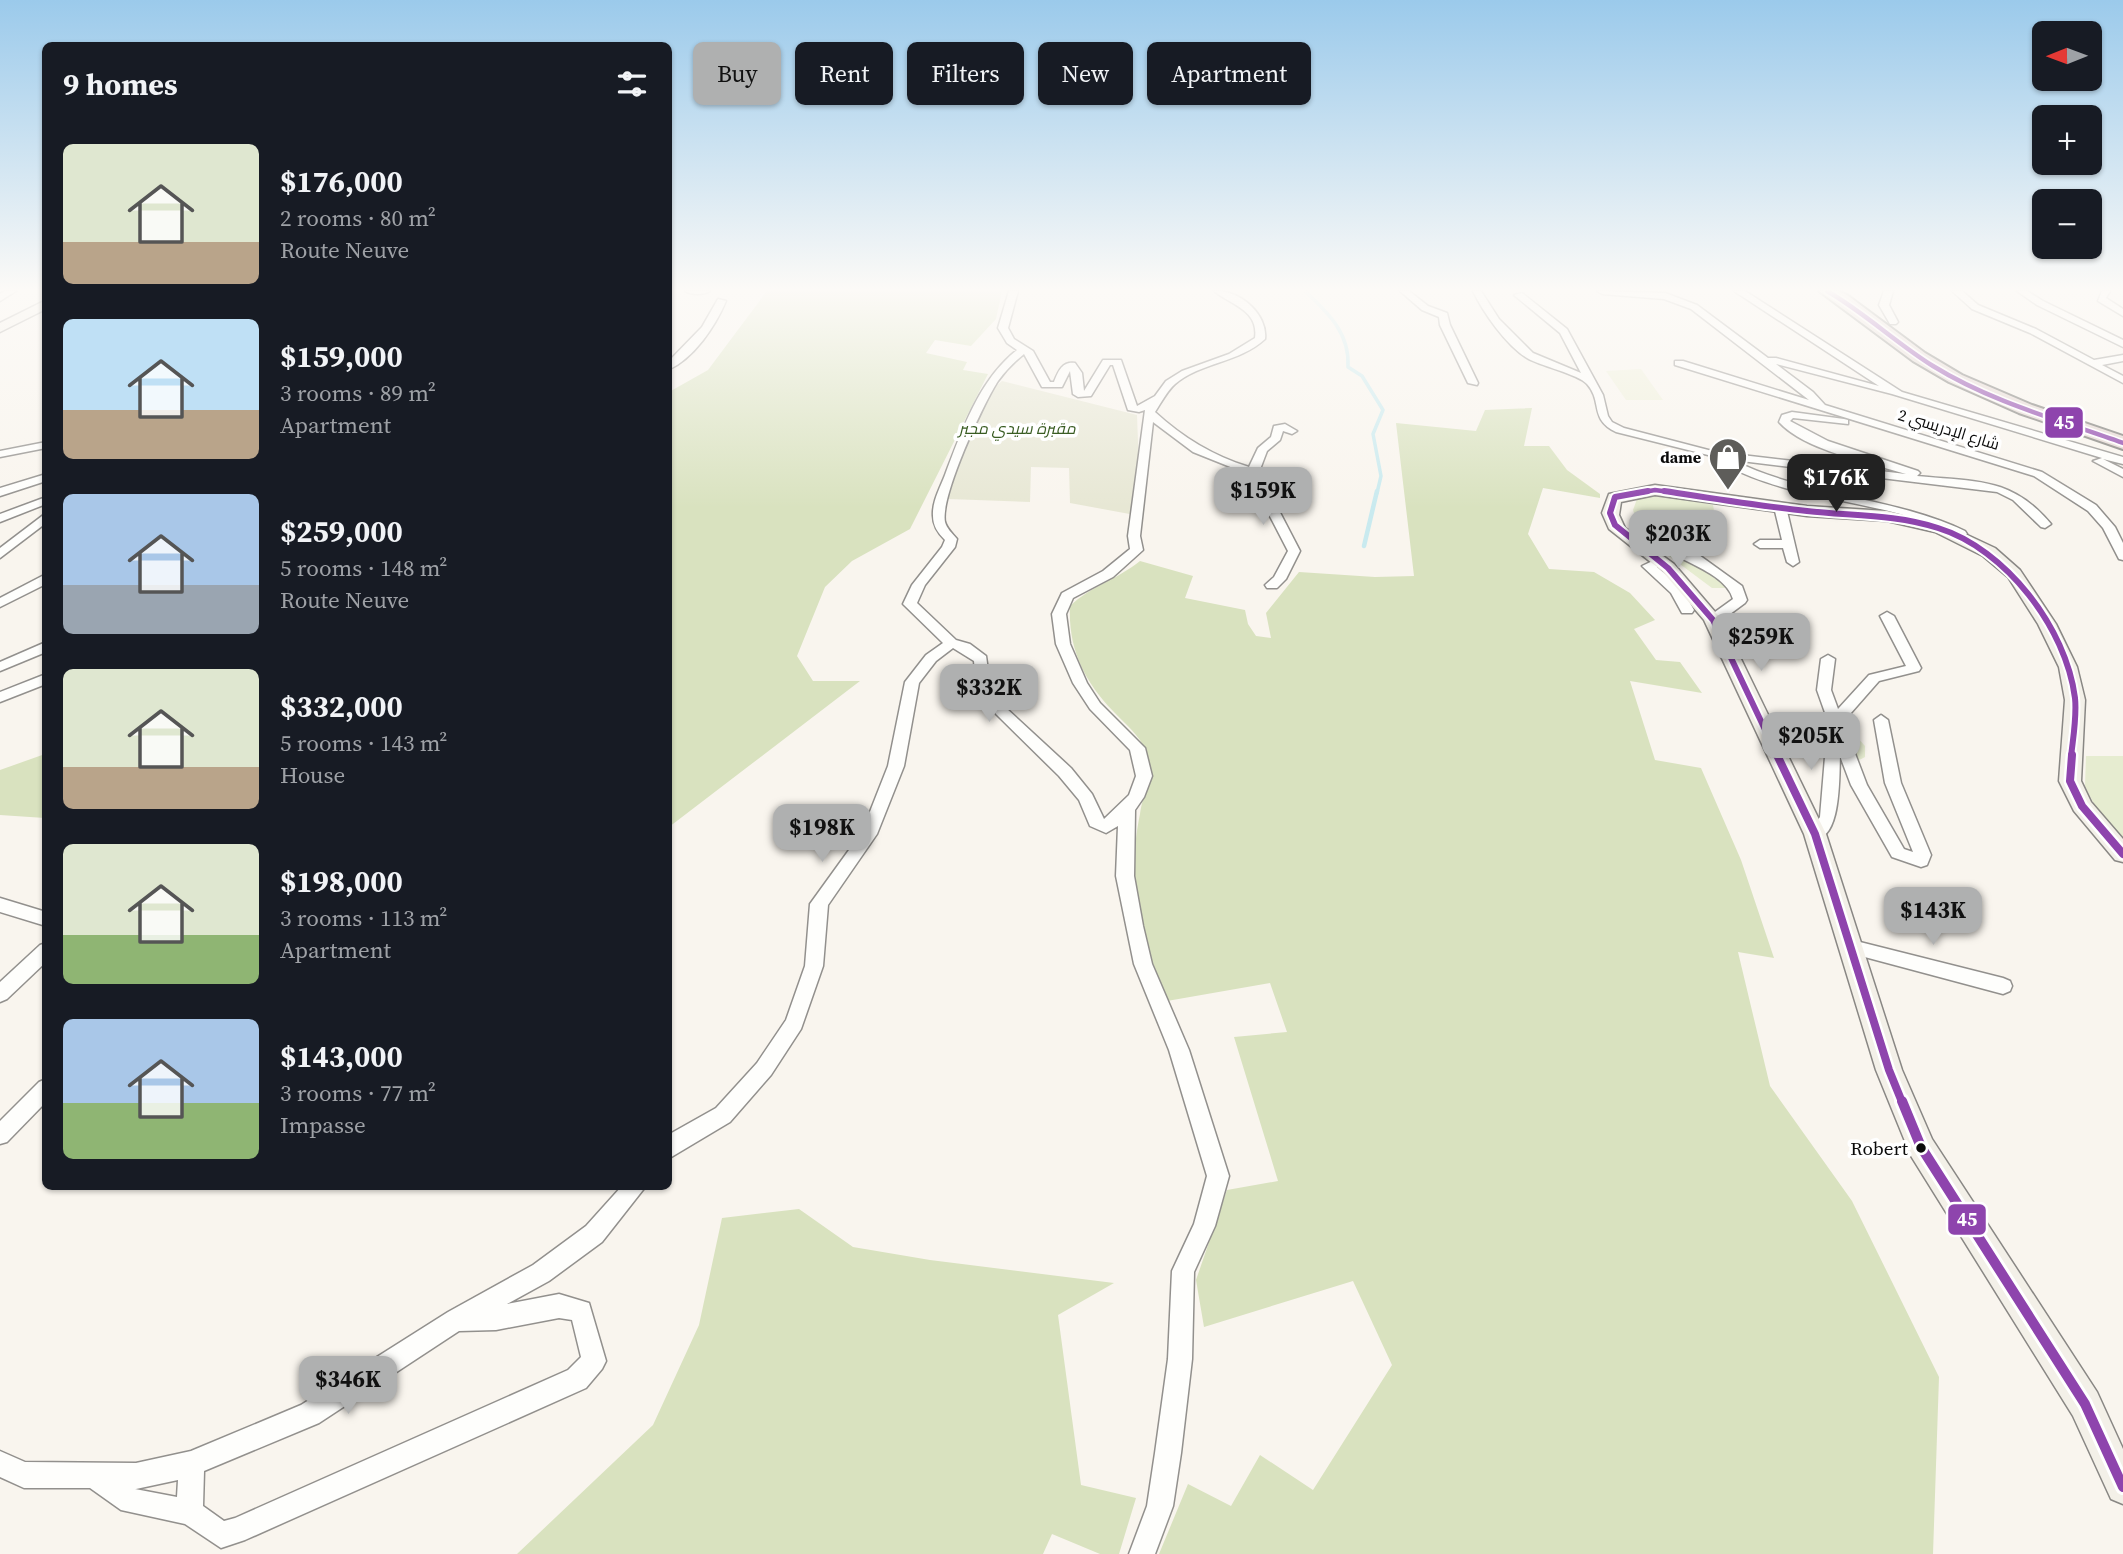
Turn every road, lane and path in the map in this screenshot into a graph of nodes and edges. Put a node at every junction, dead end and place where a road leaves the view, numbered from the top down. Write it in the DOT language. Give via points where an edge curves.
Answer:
graph roads {
  1 [pos="1007,364"];
  2 [pos="1038,364"];
  3 [pos="1106,364"];
  4 [pos="1117,364"];
  5 [pos="1212,364"];
  6 [pos="1464,364"];
  7 [pos="1550,364"];
  8 [pos="1582,364"];
  9 [pos="1681,364"];
  10 [pos="1769,364"];
  11 [pos="1783,364"];
  12 [pos="1851,364"];
  13 [pos="1932,364"];
  14 [pos="1947,364"];
  15 [pos="2095,364"];
  16 [pos="1591,380"];
  17 [pos="2123,380"];
  18 [pos="1473,383"];
  19 [pos="1898,394"];
  20 [pos="1161,396"];
  21 [pos="1821,407"];
  22 [pos="1149,412"];
  23 [pos="1896,429"];
  24 [pos="1292,431"];
  25 [pos="2123,435"];
  26 [pos="2123,443"];
  27 [pos="2062,444"];
  28 [pos="42,446"];
  29 [pos="0,454"];
  30 [pos="1716,455"];
  31 [pos="2123,461"];
  32 [pos="1253,472"];
  33 [pos="2123,474"];
  34 [pos="42,478"];
  35 [pos="1936,481"];
  36 [pos="0,492"];
  37 [pos="42,505"];
  38 [pos="1780,507"];
  39 [pos="0,518"];
  40 [pos="42,520"];
  41 [pos="2045,524"];
  42 [pos="1653,529"];
  43 [pos="1973,542"];
  44 [pos="1760,544"];
  45 [pos="1786,544"];
  46 [pos="0,554"];
  47 [pos="2123,556"];
  48 [pos="1661,561"];
  49 [pos="1793,562"];
  50 [pos="42,580"];
  51 [pos="1272,585"];
  52 [pos="0,603"];
  53 [pos="1688,610"];
  54 [pos="1888,616"];
  55 [pos="1713,620"];
  56 [pos="951,643"];
  57 [pos="42,648"];
  58 [pos="1828,659"];
  59 [pos="0,667"];
  60 [pos="42,680"];
  61 [pos="0,697"];
  62 [pos="1881,720"];
  63 [pos="1835,721"];
  64 [pos="1127,809"];
  65 [pos="1815,834"];
  66 [pos="2123,854"];
  67 [pos="0,905"];
  68 [pos="42,918"];
  69 [pos="1852,947"];
  70 [pos="42,954"];
  71 [pos="2003,986"];
  72 [pos="0,994"];
  73 [pos="42,1092"];
  74 [pos="0,1135"];
  75 [pos="672,1145"];
  76 [pos="632,1190"];
  77 [pos="456,1320"];
  78 [pos="2085,1404"];
  79 [pos="2123,1455"];
  80 [pos="0,1464"];
  81 [pos="191,1464"];
  82 [pos="93,1475"];
  83 [pos="2123,1487"];
  84 [pos="190,1512"];
  85 [pos="1142,1554"];
  1 -- 56 [label="street" via="984,398 939,507 938,522 951,539 949,549 928,569 910,604"];
  2 -- 3 [label="street" via="1049,386 1058,386 1071,365 1077,373 1078,394 1087,394"];
  4 -- 20 [label="street" via="1132,408"];
  5 -- 20 [label="street" via="1170,383"];
  6 -- 18 [label="street"];
  7 -- 16 [label="street"];
  8 -- 16 [label="street"];
  9 -- 21 [label="street"];
  10 -- 21 [label="street, شارع الإدريسي 2"];
  11 -- 19 [label="street"];
  12 -- 19 [label="street"];
  13 -- 26 [label="highway" via="1990,394"];
  14 -- 25 [label="highway" via="1987,384"];
  15 -- 17 [label="street"];
  16 -- 30 [label="street" via="1608,424 1646,439"];
  19 -- 27 [label="street"];
  20 -- 22 [label="street"];
  21 -- 23 [label="street, شارع الإدريسي 2"];
  22 -- 32 [label="street" via="1211,458"];
  22 -- 64 [label="street" via="1134,536 1137,550 1108,574 1068,596 1059,614 1063,644 1080,683 1095,706 1137,748 1144,776"];
  23 -- 35 [label="street" via="1795,415 1784,422 1813,438"];
  23 -- 47 [label="street, شارع الإدريسي 2" via="2038,474 2068,490 2109,527"];
  24 -- 32 [label="street" via="1278,428"];
  27 -- 31 [label="street"];
  27 -- 33 [label="street"];
  28 -- 29 [label="street"];
  30 -- 35 [label="street"];
  30 -- 43 [label="street" via="1774,484 1917,513"];
  32 -- 51 [label="street" via="1294,551"];
  34 -- 36 [label="street"];
  35 -- 41 [label="street" via="2000,489 2017,497"];
  37 -- 39 [label="street"];
  38 -- 43 [label="main road" via="1887,516 1940,528"];
  38 -- 45 [label="street"];
  38 -- 48 [label="main road" via="1682,492 1615,497 1611,519 1629,540"];
  40 -- 46 [label="street"];
  42 -- 55 [label="street" via="1660,543 1695,558 1737,589 1740,600"];
  43 -- 66 [label="main road" via="2014,574 2047,624 2067,667 2075,700 2070,781 2082,806"];
  44 -- 45 [label="street"];
  45 -- 49 [label="street"];
  48 -- 53 [label="street" via="1648,566 1676,591"];
  48 -- 55 [label="main road"];
  50 -- 52 [label="street"];
  54 -- 63 [label="street" via="1914,668 1874,678"];
  55 -- 65 [label="main road"];
  56 -- 64 [label="street" via="981,659 983,685 1001,711 1065,772 1086,798 1096,822 1106,827"];
  56 -- 75 [label="street" via="931,658 912,682 896,766 869,834 819,904 814,966 794,1023 764,1069 723,1115"];
  57 -- 59 [label="street"];
  58 -- 63 [label="street" via="1824,690"];
  60 -- 61 [label="street"];
  62 -- 63 [label="street" via="1894,783 1923,855 1921,861 1898,853 1859,785"];
  63 -- 65 [label="street" via="1828,819"];
  64 -- 85 [label="street" via="1125,876 1143,964 1179,1050 1218,1176 1204,1226 1183,1271 1180,1359 1168,1453 1160,1506"];
  65 -- 69 [label="main road"];
  67 -- 68 [label="street"];
  69 -- 71 [label="street"];
  69 -- 78 [label="main road" via="1889,1070 1922,1147"];
  70 -- 72 [label="street"];
  73 -- 74 [label="street"];
  76 -- 77 [label="street" via="594,1234 541,1273"];
  77 -- 81 [label="street" via="310,1414"];
  77 -- 84 [label="street" via="559,1306 581,1311 594,1361 577,1379 236,1531 221,1535"];
  78 -- 79 [label="street"];
  78 -- 83 [label="main road"];
  80 -- 82 [label="street" via="24,1475"];
  81 -- 82 [label="street" via="136,1476"];
  81 -- 84 [label="street"];
  82 -- 84 [label="street" via="130,1501"];
}
